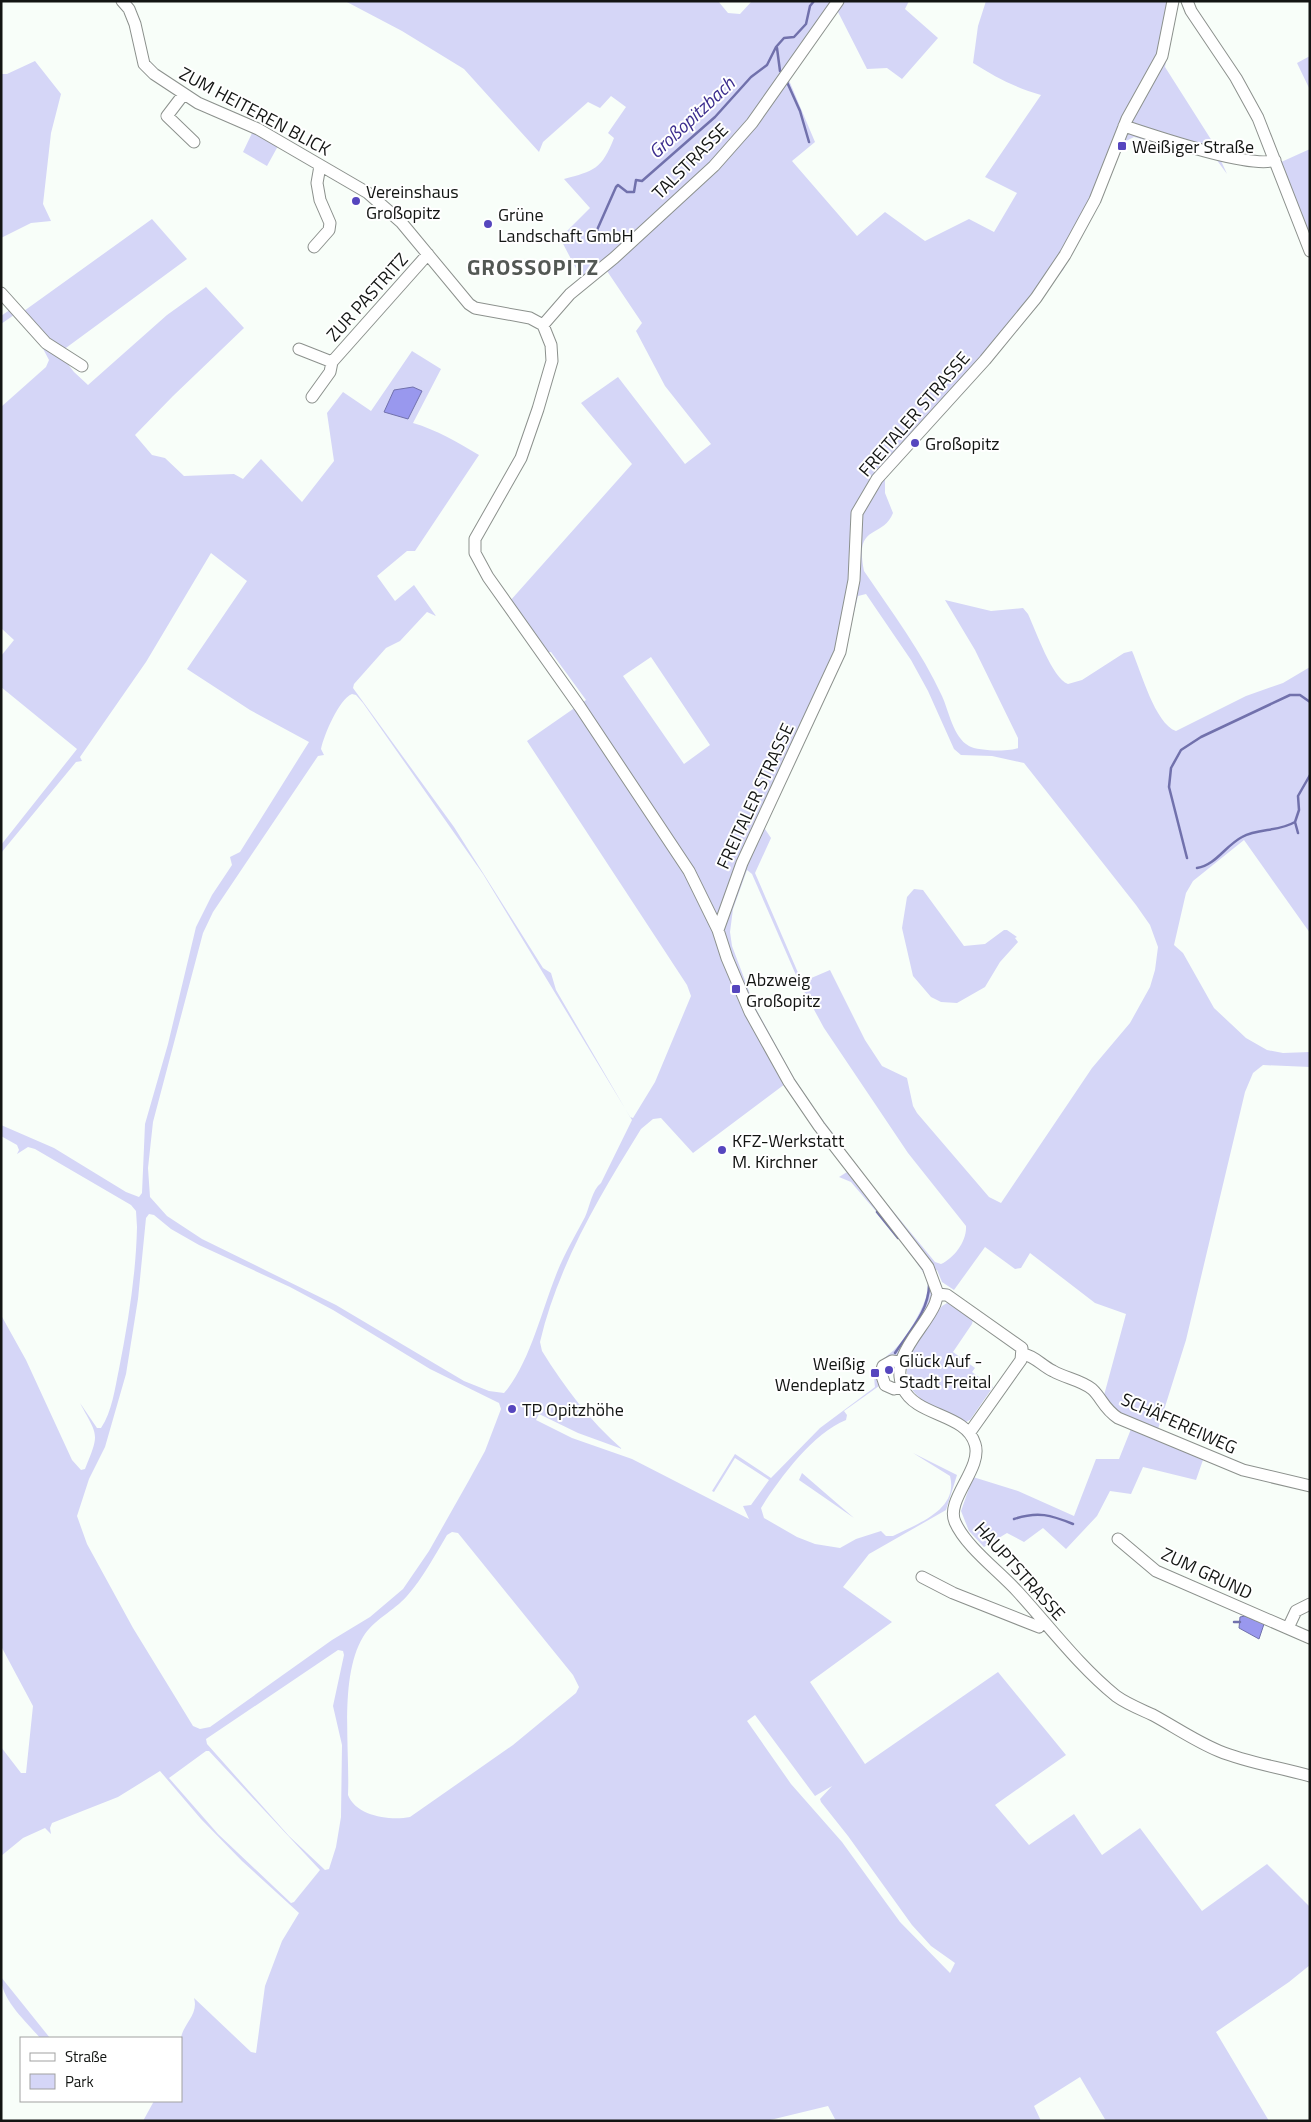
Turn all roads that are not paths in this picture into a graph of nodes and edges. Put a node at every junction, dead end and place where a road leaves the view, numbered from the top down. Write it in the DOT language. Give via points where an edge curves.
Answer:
graph roads {
  1 [pos="122,1"];
  2 [pos="838,1"];
  3 [pos="1173,1"];
  4 [pos="1187,1"];
  5 [pos="183,95"];
  6 [pos="1124,126"];
  7 [pos="194,142"];
  8 [pos="1275,160"];
  9 [pos="320,166"];
  10 [pos="314,247"];
  11 [pos="1310,251"];
  12 [pos="428,254"];
  13 [pos="1,293"];
  14 [pos="543,325"];
  15 [pos="299,349"];
  16 [pos="332,362"];
  17 [pos="82,366"];
  18 [pos="312,398"];
  19 [pos="718,930"];
  20 [pos="938,1294"];
  21 [pos="1022,1354"];
  22 [pos="900,1362"];
  23 [pos="902,1387"];
  24 [pos="970,1432"];
  25 [pos="1310,1486"];
  26 [pos="1118,1539"];
  27 [pos="922,1577"];
  28 [pos="1310,1604"];
  29 [pos="1043,1621"];
  30 [pos="1288,1628"];
  31 [pos="1310,1638"];
  32 [pos="1310,1776"];
  1 -- 5 [label="street, ZUM HEITEREN BLICK" via="136,24 144,64"];
  2 -- 14 [label="street, TALSTRASSE" via="752,123 714,166 570,294"];
  3 -- 6 [label="street, FREITALER STRASSE" via="1162,56"];
  4 -- 8 [label="street" via="1245,92"];
  5 -- 7 [label="street" via="167,116"];
  5 -- 9 [label="street, ZUM HEITEREN BLICK" via="258,129"];
  6 -- 8 [label="street" via="1241,159 1266,164"];
  6 -- 19 [label="street, FREITALER STRASSE" via="1095,200 1048,281 985,360 877,479 860,507 855,524 852,589 840,652 742,863"];
  8 -- 11 [label="street"];
  9 -- 10 [label="street" via="317,183 330,223 329,230"];
  9 -- 12 [label="street, ZUM HEITEREN BLICK" via="368,192 401,222"];
  12 -- 14 [label="street, ZUM HEITEREN BLICK" via="475,308 530,318"];
  12 -- 16 [label="street, ZUR PASTRITZ"];
  13 -- 17 [label="street" via="46,343"];
  14 -- 19 [label="street, FREITALER STRASSE" via="551,345 552,361 548,376 521,458 475,539 474,553 676,850"];
  15 -- 16 [label="street, ZUR PASTRITZ"];
  16 -- 18 [label="street, ZUR PASTRITZ" via="330,372"];
  19 -- 20 [label="street, FREITALER STRASSE" via="750,1012 789,1082 928,1267"];
  20 -- 21 [label="street" via="947,1294 1022,1348"];
  20 -- 22 [label="street" via="932,1312"];
  21 -- 24 [label="street" via="1006,1383"];
  21 -- 25 [label="street, SCHÄFEREIWEG" via="1086,1385 1118,1418 1243,1470"];
  22 -- 23 [label="street"];
  22 -- 23 [label="street" via="883,1366 881,1373 885,1385 894,1389"];
  23 -- 24 [label="street" via="908,1396 924,1407"];
  24 -- 29 [label="street, HAUPTSTRASSE" via="976,1454 954,1508 954,1521 964,1536"];
  26 -- 30 [label="street, ZUM GRUND" via="1156,1571"];
  27 -- 29 [label="street" via="953,1593 1039,1627"];
  28 -- 30 [label="street" via="1296,1611"];
  29 -- 32 [label="street, HAUPTSTRASSE" via="1123,1701 1220,1752"];
  30 -- 31 [label="street, ZUM GRUND"];
}
